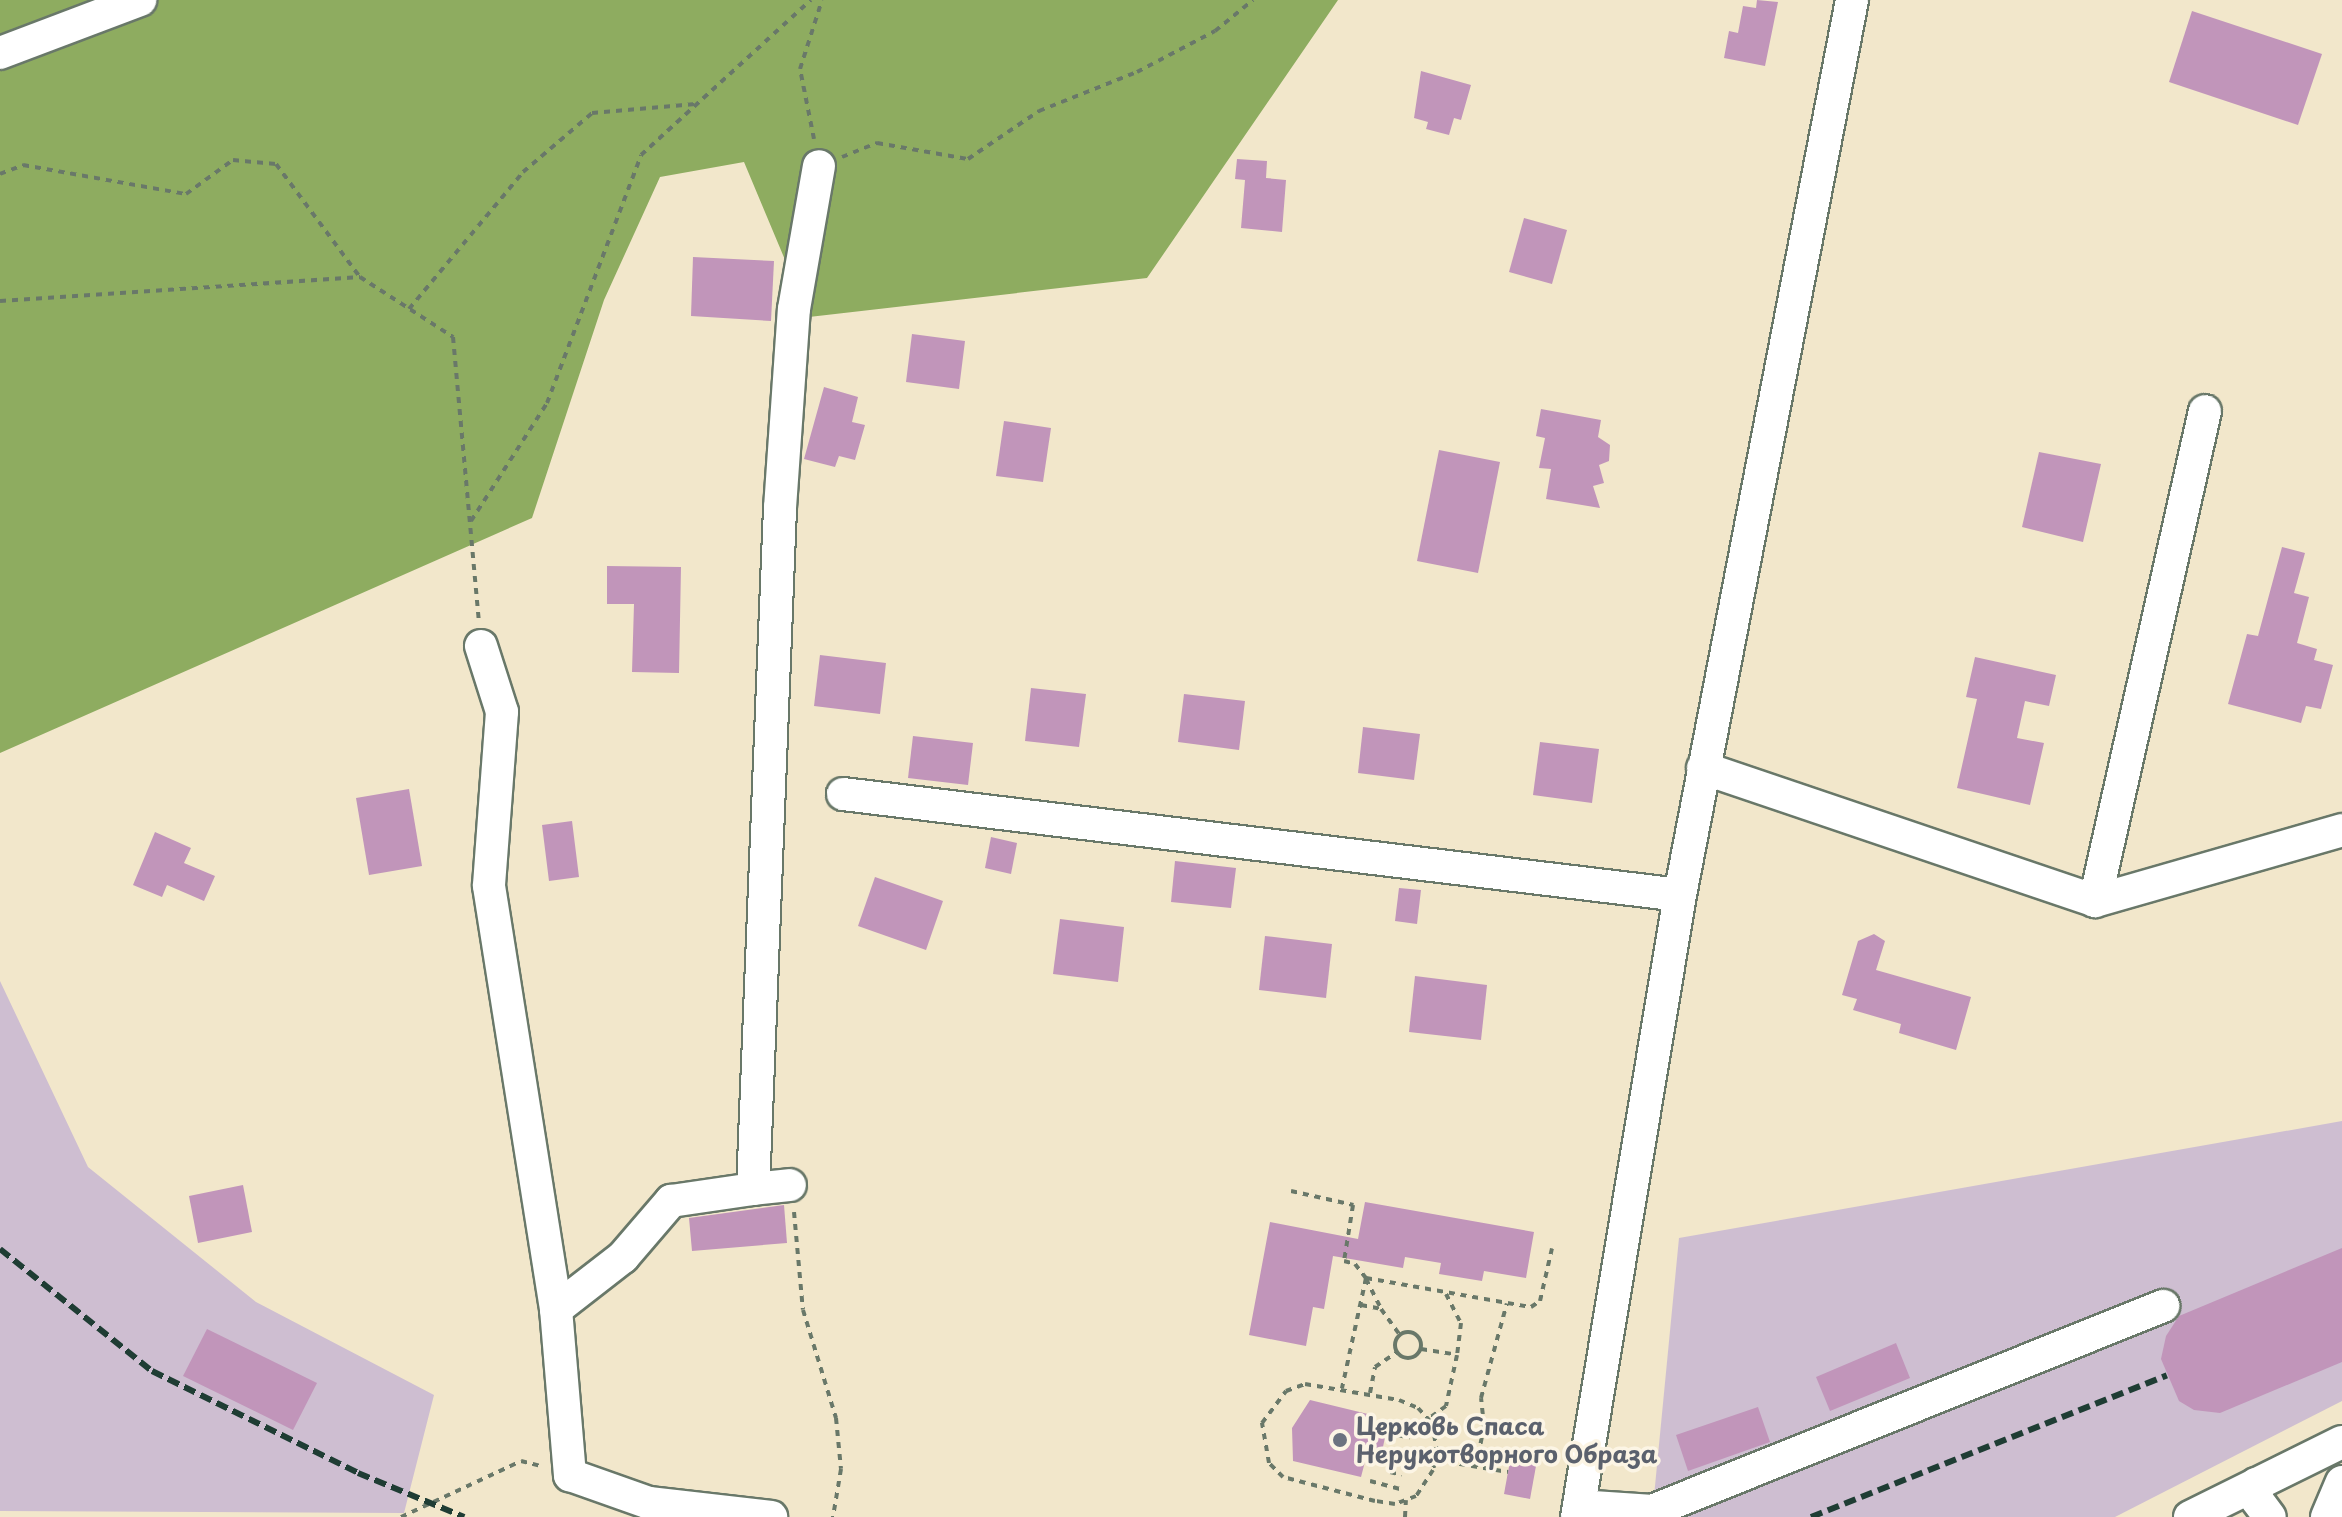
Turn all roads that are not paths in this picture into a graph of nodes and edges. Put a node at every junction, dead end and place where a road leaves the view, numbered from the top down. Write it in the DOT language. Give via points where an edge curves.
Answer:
graph roads {
  1 [pos="140,0"];
  2 [pos="1852,0"];
  3 [pos="0,53"];
  4 [pos="819,166"];
  5 [pos="2205,411"];
  6 [pos="481,646"];
  7 [pos="1703,768"];
  8 [pos="843,794"];
  9 [pos="2342,830"];
  10 [pos="1680,895"];
  11 [pos="2095,901"];
  12 [pos="790,1185"];
  13 [pos="753,1189"];
  14 [pos="2163,1306"];
  15 [pos="556,1309"];
  16 [pos="2342,1442"];
  17 [pos="2342,1482"];
  18 [pos="2256,1484"];
  19 [pos="1578,1511"];
  20 [pos="771,1517"];
  21 [pos="2190,1517"];
  22 [pos="2270,1517"];
  23 [pos="2327,1517"];
  1 -- 3 [label="street"];
  2 -- 7 [label="street"];
  4 -- 13 [label="street" via="794,309 780,508"];
  5 -- 11 [label="street"];
  6 -- 15 [label="street" via="502,712 489,886"];
  7 -- 10 [label="street"];
  7 -- 11 [label="street"];
  8 -- 10 [label="street"];
  9 -- 11 [label="street"];
  10 -- 19 [label="street"];
  12 -- 13 [label="street"];
  13 -- 15 [label="street" via="671,1201 623,1257"];
  14 -- 19 [label="street" via="1652,1511"];
  15 -- 20 [label="street" via="570,1475 649,1503"];
  16 -- 18 [label="street"];
  17 -- 23 [label="street"];
  18 -- 21 [label="street"];
  18 -- 22 [label="street" via="2257,1500"];
}
